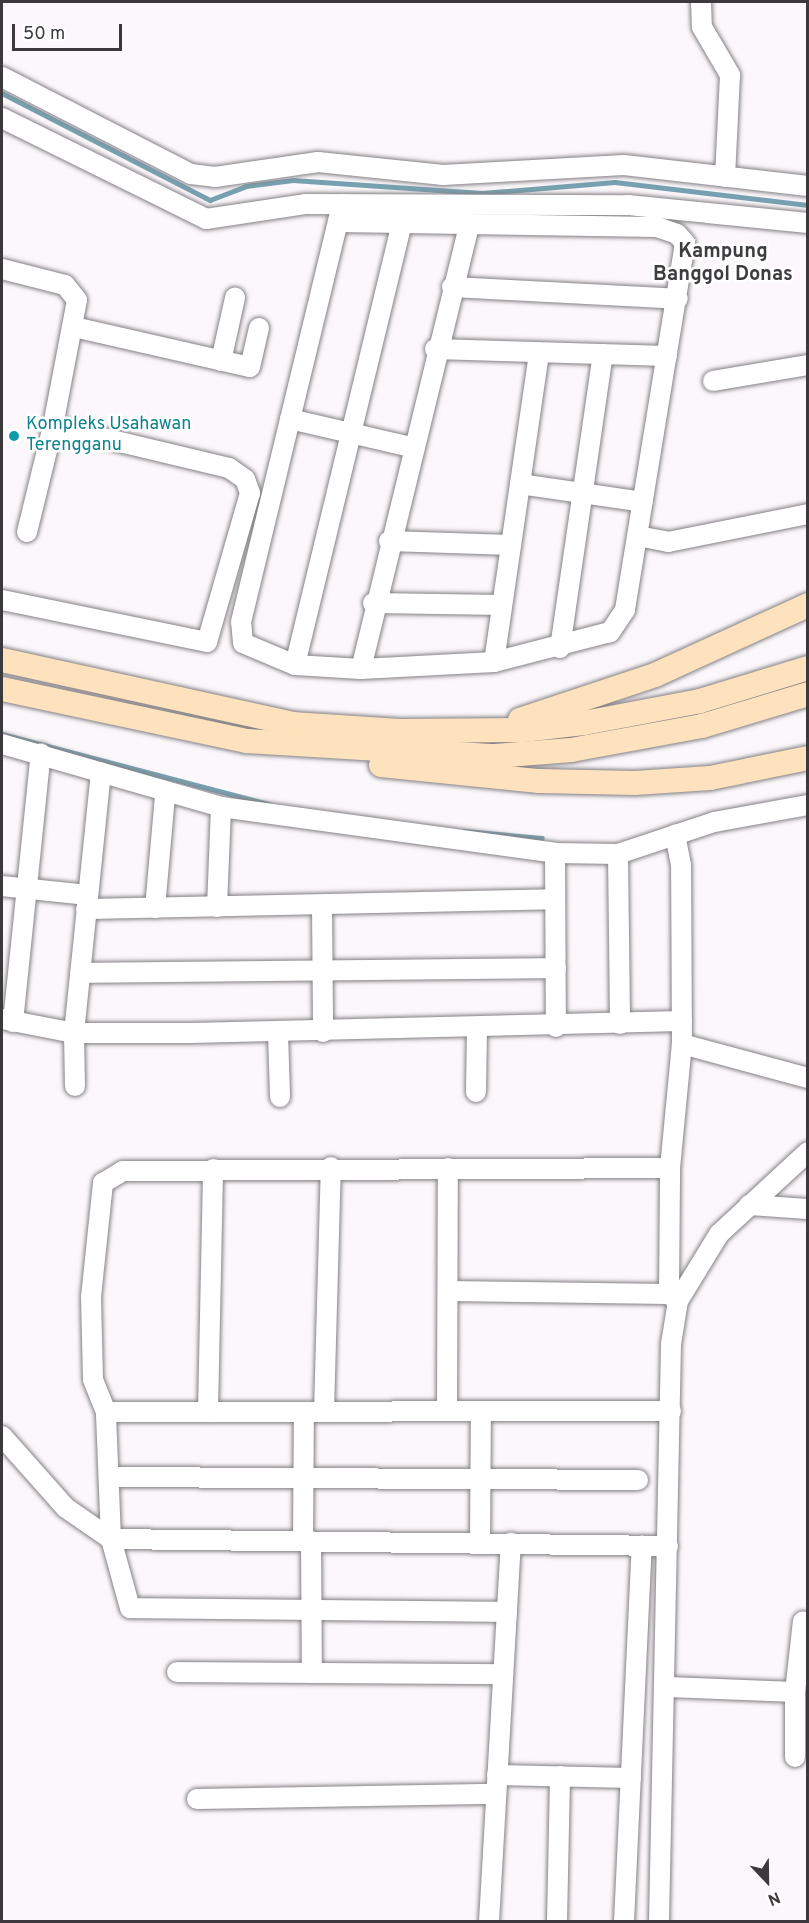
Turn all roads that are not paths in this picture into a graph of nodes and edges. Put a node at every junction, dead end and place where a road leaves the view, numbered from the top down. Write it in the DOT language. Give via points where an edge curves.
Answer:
graph roads {
  1 [pos="701,2"];
  2 [pos="2,77"];
  3 [pos="2,118"];
  4 [pos="724,177"];
  5 [pos="807,186"];
  6 [pos="341,213"];
  7 [pos="807,223"];
  8 [pos="402,224"];
  9 [pos="469,227"];
  10 [pos="2,269"];
  11 [pos="452,287"];
  12 [pos="235,298"];
  13 [pos="678,299"];
  14 [pos="74,327"];
  15 [pos="259,328"];
  16 [pos="435,349"];
  17 [pos="539,352"];
  18 [pos="603,354"];
  19 [pos="668,356"];
  20 [pos="221,361"];
  21 [pos="807,365"];
  22 [pos="713,381"];
  23 [pos="290,419"];
  24 [pos="53,426"];
  25 [pos="351,434"];
  26 [pos="411,447"];
  27 [pos="520,484"];
  28 [pos="583,494"];
  29 [pos="643,502"];
  30 [pos="807,514"];
  31 [pos="27,532"];
  32 [pos="638,536"];
  33 [pos="389,541"];
  34 [pos="511,544"];
  35 [pos="2,600"];
  36 [pos="373,603"];
  37 [pos="502,605"];
  38 [pos="807,605"];
  39 [pos="560,648"];
  40 [pos="2,660"];
  41 [pos="494,662"];
  42 [pos="295,665"];
  43 [pos="807,668"];
  44 [pos="361,669"];
  45 [pos="2,689"];
  46 [pos="807,694"];
  47 [pos="477,732"];
  48 [pos="247,741"];
  49 [pos="2,744"];
  50 [pos="40,753"];
  51 [pos="807,758"];
  52 [pos="101,772"];
  53 [pos="165,795"];
  54 [pos="807,805"];
  55 [pos="221,807"];
  56 [pos="675,836"];
  57 [pos="555,854"];
  58 [pos="618,854"];
  59 [pos="2,886"];
  60 [pos="26,889"];
  61 [pos="555,899"];
  62 [pos="87,902"];
  63 [pos="322,906"];
  64 [pos="217,907"];
  65 [pos="155,908"];
  66 [pos="556,968"];
  67 [pos="322,970"];
  68 [pos="80,973"];
  69 [pos="7,1020"];
  70 [pos="682,1021"];
  71 [pos="620,1024"];
  72 [pos="556,1027"];
  73 [pos="477,1028"];
  74 [pos="323,1032"];
  75 [pos="74,1033"];
  76 [pos="278,1033"];
  77 [pos="682,1044"];
  78 [pos="807,1078"];
  79 [pos="75,1086"];
  80 [pos="476,1092"];
  81 [pos="280,1097"];
  82 [pos="807,1152"];
  83 [pos="331,1167"];
  84 [pos="448,1168"];
  85 [pos="670,1168"];
  86 [pos="213,1170"];
  87 [pos="749,1205"];
  88 [pos="807,1209"];
  89 [pos="448,1291"];
  90 [pos="674,1298"];
  91 [pos="447,1411"];
  92 [pos="481,1411"];
  93 [pos="671,1411"];
  94 [pos="106,1412"];
  95 [pos="208,1412"];
  96 [pos="314,1412"];
  97 [pos="2,1436"];
  98 [pos="109,1477"];
  99 [pos="304,1478"];
  100 [pos="481,1479"];
  101 [pos="638,1480"];
  102 [pos="111,1539"];
  103 [pos="307,1541"];
  104 [pos="480,1542"];
  105 [pos="511,1543"];
  106 [pos="642,1545"];
  107 [pos="668,1546"];
  108 [pos="311,1610"];
  109 [pos="507,1612"];
  110 [pos="803,1621"];
  111 [pos="177,1672"];
  112 [pos="312,1673"];
  113 [pos="503,1674"];
  114 [pos="668,1687"];
  115 [pos="795,1692"];
  116 [pos="795,1757"];
  117 [pos="560,1776"];
  118 [pos="631,1778"];
  119 [pos="497,1785"];
  120 [pos="197,1800"];
  121 [pos="489,1922"];
  122 [pos="556,1922"];
  123 [pos="624,1922"];
  124 [pos="659,1922"];
  1 -- 4 [label="street" via="702,27 730,75"];
  2 -- 4 [label="street" via="191,174 215,177 318,162 443,175 624,165"];
  3 -- 6 [label="street" via="206,219 279,205"];
  4 -- 5 [label="street"];
  6 -- 7 [label="street" via="651,206"];
  6 -- 8 [label="street"];
  6 -- 23 [label="street"];
  8 -- 9 [label="street"];
  8 -- 25 [label="street"];
  9 -- 11 [label="street"];
  9 -- 13 [label="street" via="668,229 685,243 687,254"];
  10 -- 14 [label="street" via="65,285 77,300"];
  11 -- 13 [label="street"];
  11 -- 16 [label="street"];
  12 -- 20 [label="street"];
  13 -- 19 [label="street"];
  14 -- 20 [label="street"];
  14 -- 24 [label="street"];
  15 -- 20 [label="street" via="250,367"];
  16 -- 17 [label="street"];
  16 -- 26 [label="street"];
  17 -- 18 [label="street"];
  17 -- 27 [label="street"];
  18 -- 19 [label="street"];
  18 -- 28 [label="street"];
  19 -- 29 [label="street"];
  21 -- 22 [label="street"];
  23 -- 25 [label="street"];
  23 -- 42 [label="street" via="240,634 251,651"];
  24 -- 31 [label="street"];
  24 -- 35 [label="street" via="229,468 245,479 250,493 212,638 207,642"];
  25 -- 26 [label="street"];
  25 -- 42 [label="street"];
  26 -- 33 [label="street"];
  27 -- 28 [label="street"];
  27 -- 34 [label="street"];
  28 -- 29 [label="street"];
  28 -- 39 [label="street"];
  29 -- 32 [label="street"];
  30 -- 32 [label="street" via="668,542"];
  32 -- 39 [label="street" via="625,610 610,632"];
  33 -- 34 [label="street"];
  33 -- 36 [label="street"];
  34 -- 37 [label="street"];
  36 -- 37 [label="street"];
  36 -- 44 [label="street"];
  37 -- 41 [label="street"];
  38 -- 47 [label="main road" via="655,675"];
  39 -- 41 [label="street"];
  40 -- 47 [label="main road" via="292,724"];
  41 -- 44 [label="street"];
  42 -- 44 [label="street"];
  43 -- 47 [label="main road" via="676,705 553,728"];
  45 -- 48 [label="main road"];
  46 -- 48 [label="main road" via="702,726 545,753 419,755"];
  48 -- 51 [label="main road" via="414,771 539,781 710,778"];
  49 -- 50 [label="street"];
  50 -- 52 [label="street"];
  50 -- 60 [label="street"];
  52 -- 53 [label="street"];
  52 -- 62 [label="street"];
  53 -- 55 [label="street"];
  53 -- 65 [label="street"];
  54 -- 56 [label="street" via="714,822"];
  55 -- 57 [label="street"];
  55 -- 64 [label="street"];
  56 -- 58 [label="street"];
  56 -- 70 [label="street" via="681,865"];
  57 -- 58 [label="street"];
  57 -- 61 [label="street"];
  58 -- 71 [label="street"];
  59 -- 60 [label="street"];
  60 -- 62 [label="street"];
  60 -- 69 [label="street"];
  61 -- 63 [label="street"];
  61 -- 66 [label="street"];
  62 -- 65 [label="street"];
  62 -- 68 [label="street"];
  63 -- 64 [label="street"];
  63 -- 67 [label="street"];
  64 -- 65 [label="street"];
  66 -- 67 [label="street"];
  66 -- 72 [label="street"];
  67 -- 68 [label="street"];
  67 -- 74 [label="street"];
  68 -- 75 [label="street"];
  69 -- 75 [label="street"];
  70 -- 71 [label="street"];
  70 -- 77 [label="street"];
  71 -- 72 [label="street"];
  72 -- 73 [label="street"];
  73 -- 74 [label="street"];
  73 -- 80 [label="street"];
  74 -- 76 [label="street"];
  75 -- 76 [label="street"];
  75 -- 79 [label="street"];
  76 -- 81 [label="street"];
  77 -- 78 [label="street"];
  77 -- 85 [label="street"];
  82 -- 87 [label="street"];
  83 -- 84 [label="street"];
  83 -- 86 [label="street"];
  83 -- 96 [label="street"];
  84 -- 85 [label="street"];
  84 -- 89 [label="street"];
  85 -- 90 [label="street"];
  86 -- 94 [label="street" via="123,1171 103,1183 91,1297 93,1379"];
  86 -- 95 [label="street"];
  87 -- 88 [label="street"];
  87 -- 90 [label="street" via="719,1234"];
  89 -- 90 [label="street"];
  89 -- 91 [label="street"];
  90 -- 93 [label="street"];
  91 -- 92 [label="street"];
  91 -- 96 [label="street"];
  92 -- 93 [label="street"];
  92 -- 100 [label="street"];
  93 -- 107 [label="street"];
  94 -- 95 [label="street"];
  94 -- 98 [label="street"];
  95 -- 96 [label="street"];
  96 -- 99 [label="street"];
  97 -- 102 [label="street" via="66,1508"];
  98 -- 99 [label="street"];
  98 -- 102 [label="street"];
  99 -- 100 [label="street"];
  99 -- 103 [label="street"];
  100 -- 101 [label="street"];
  100 -- 104 [label="street"];
  102 -- 103 [label="street"];
  102 -- 108 [label="street" via="130,1608"];
  103 -- 104 [label="street"];
  103 -- 108 [label="street"];
  104 -- 105 [label="street"];
  105 -- 106 [label="street"];
  105 -- 109 [label="street"];
  106 -- 107 [label="street"];
  106 -- 118 [label="street"];
  107 -- 114 [label="street"];
  108 -- 109 [label="street"];
  108 -- 112 [label="street"];
  109 -- 113 [label="street"];
  110 -- 115 [label="street"];
  111 -- 112 [label="street"];
  112 -- 113 [label="street"];
  113 -- 119 [label="street"];
  114 -- 115 [label="street"];
  114 -- 124 [label="street"];
  115 -- 116 [label="street"];
  117 -- 118 [label="street"];
  117 -- 119 [label="street"];
  117 -- 122 [label="street"];
  118 -- 123 [label="street"];
  119 -- 120 [label="street"];
  119 -- 121 [label="street"];
}
